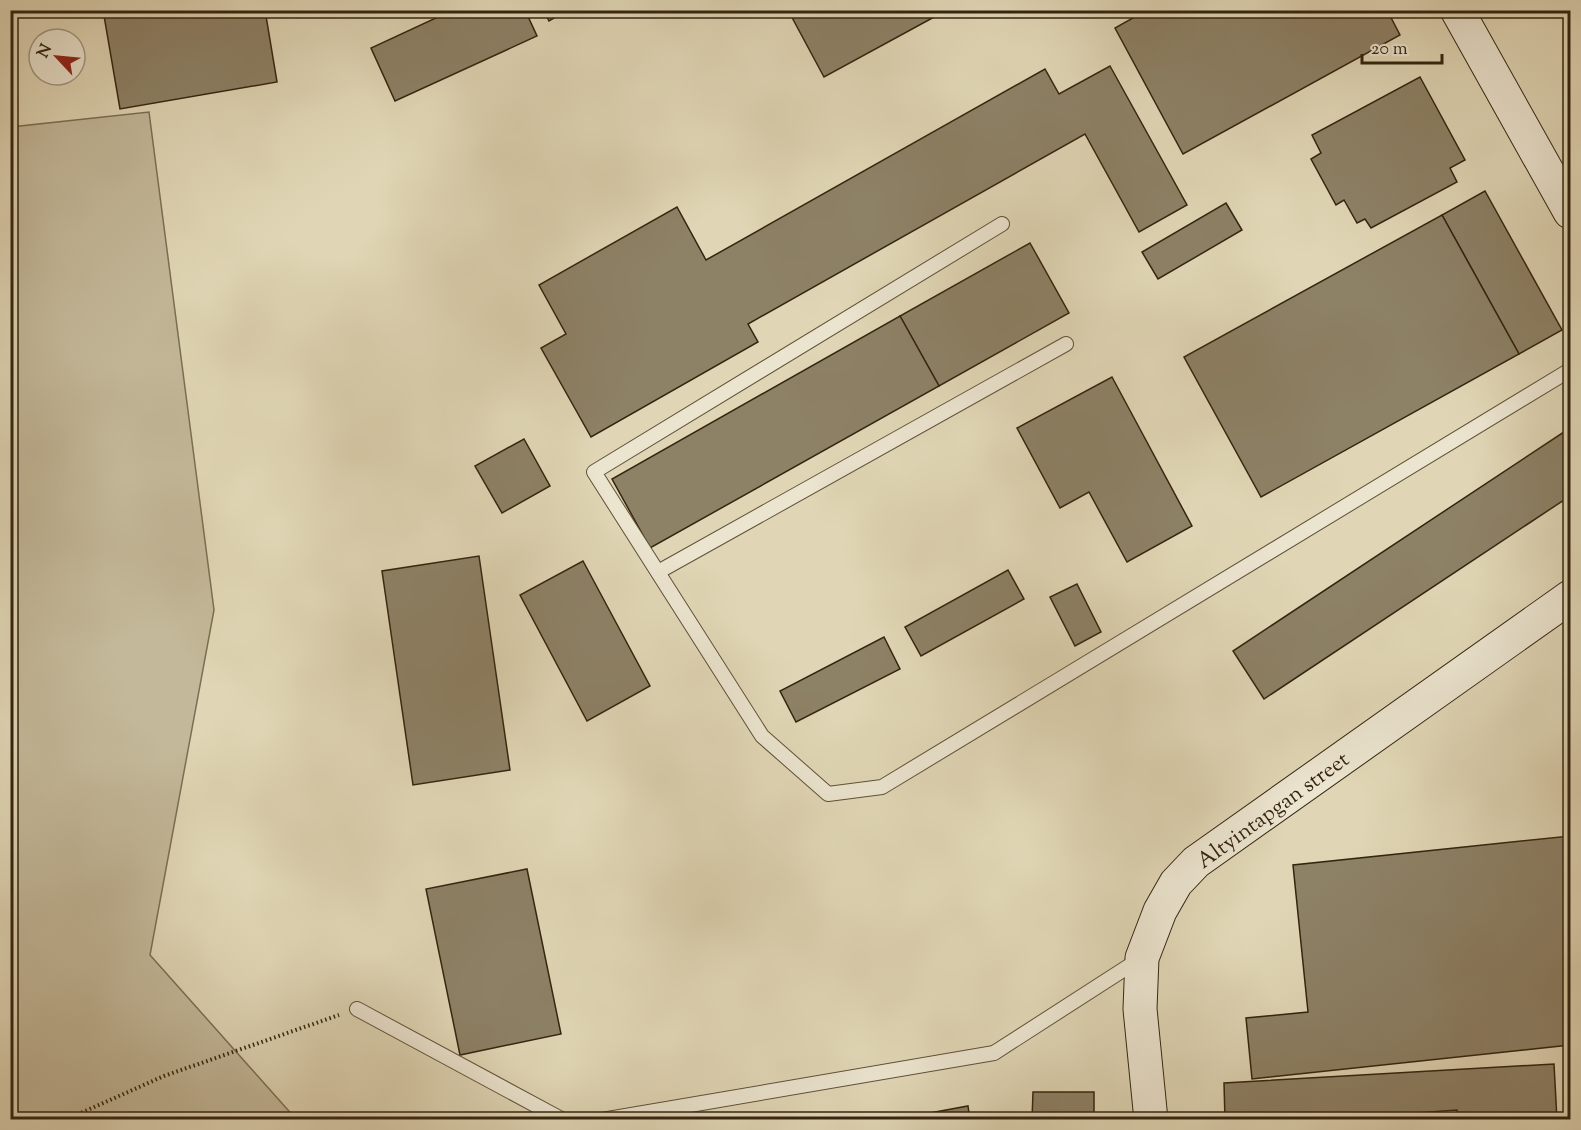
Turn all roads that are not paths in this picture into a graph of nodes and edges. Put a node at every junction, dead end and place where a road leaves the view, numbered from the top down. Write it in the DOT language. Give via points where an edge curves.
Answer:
graph roads {
  1 [pos="1457,10"];
  2 [pos="1570,212"];
  3 [pos="1002,224"];
  4 [pos="1066,344"];
  5 [pos="1570,370"];
  6 [pos="658,572"];
  7 [pos="1570,597"];
  8 [pos="1142,958"];
  9 [pos="357,1009"];
  10 [pos="563,1119"];
  11 [pos="602,1119"];
  12 [pos="1151,1119"];
  1 -- 2 [label="street"];
  3 -- 6 [label="lane" via="594,472"];
  4 -- 6 [label="lane"];
  5 -- 6 [label="lane" via="882,787 828,794 762,736"];
  7 -- 8 [label="street, Altyintapgan street" via="1196,862 1176,883 1160,911"];
  8 -- 11 [label="lane" via="994,1053"];
  8 -- 12 [label="street, Altyintapgan street" via="1140,1010"];
  9 -- 10 [label="lane"];
}
